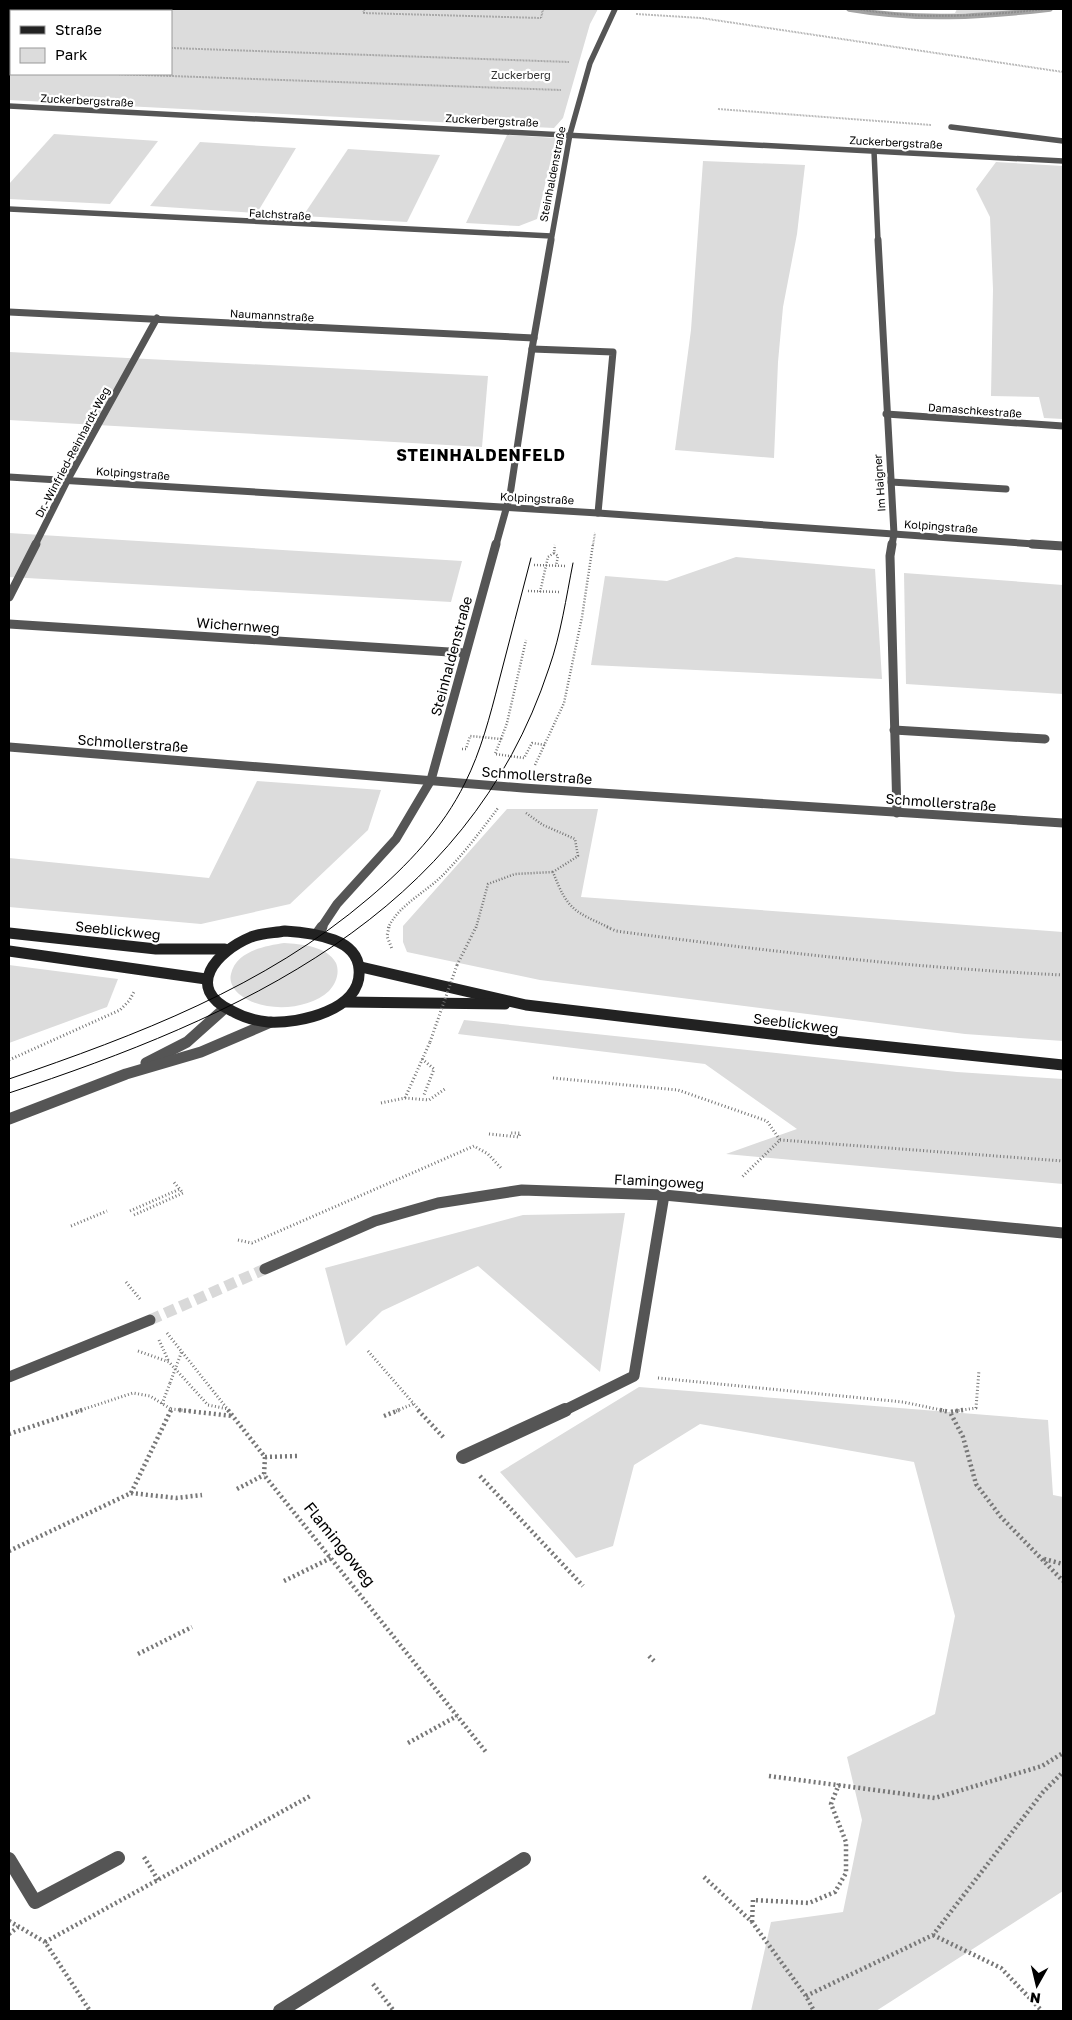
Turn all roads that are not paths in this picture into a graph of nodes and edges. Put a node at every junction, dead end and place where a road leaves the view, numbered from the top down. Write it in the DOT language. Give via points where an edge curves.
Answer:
graph roads {
  1 [pos="614,11"];
  2 [pos="9,106"];
  3 [pos="951,127"];
  4 [pos="570,134"];
  5 [pos="1063,141"];
  6 [pos="874,151"];
  7 [pos="1063,161"];
  8 [pos="9,209"];
  9 [pos="551,236"];
  10 [pos="9,312"];
  11 [pos="157,318"];
  12 [pos="534,338"];
  13 [pos="532,349"];
  14 [pos="886,414"];
  15 [pos="1063,426"];
  16 [pos="9,477"];
  17 [pos="67,481"];
  18 [pos="891,482"];
  19 [pos="1006,489"];
  20 [pos="506,508"];
  21 [pos="598,513"];
  22 [pos="894,534"];
  23 [pos="1063,546"];
  24 [pos="9,597"];
  25 [pos="9,624"];
  26 [pos="465,653"];
  27 [pos="894,730"];
  28 [pos="1045,739"];
  29 [pos="9,747"];
  30 [pos="431,780"];
  31 [pos="896,812"];
  32 [pos="1063,823"];
  33 [pos="9,933"];
  34 [pos="317,934"];
  35 [pos="225,949"];
  36 [pos="9,951"];
  37 [pos="361,967"];
  38 [pos="206,979"];
  39 [pos="344,1002"];
  40 [pos="526,1004"];
  41 [pos="225,1008"];
  42 [pos="272,1022"];
  43 [pos="1063,1065"];
  44 [pos="126,1074"];
  45 [pos="9,1119"];
  46 [pos="664,1195"];
  47 [pos="1063,1233"];
  48 [pos="265,1268"];
  49 [pos="150,1320"];
  50 [pos="9,1377"];
  51 [pos="463,1457"];
  52 [pos="9,1858"];
  53 [pos="118,1858"];
  54 [pos="524,1859"];
  55 [pos="280,2011"];
  1 -- 4 [label="street, Steinhaldenstraße" via="590,63"];
  2 -- 4 [label="street, Zuckerbergstraße"];
  3 -- 5 [label="street"];
  4 -- 6 [label="street, Zuckerbergstraße"];
  4 -- 9 [label="street, Steinhaldenstraße"];
  6 -- 7 [label="street, Zuckerbergstraße"];
  6 -- 14 [label="street, Im Haigner"];
  8 -- 9 [label="street, Falchstraße"];
  9 -- 12 [label="street, Steinhaldenstraße"];
  10 -- 11 [label="street, Naumannstraße"];
  11 -- 12 [label="street, Naumannstraße"];
  11 -- 17 [label="street, Dr.-Winfried-Reinhardt-Weg"];
  12 -- 13 [label="street, Steinhaldenstraße"];
  13 -- 20 [label="street, Steinhaldenstraße"];
  13 -- 21 [label="street" via="613,352"];
  14 -- 15 [label="street, Damaschkestraße"];
  14 -- 18 [label="street, Im Haigner"];
  16 -- 17 [label="street, Kolpingstraße"];
  17 -- 20 [label="street, Kolpingstraße"];
  17 -- 24 [label="street, Dr.-Winfried-Reinhardt-Weg"];
  18 -- 19 [label="street"];
  18 -- 22 [label="street, Im Haigner"];
  20 -- 21 [label="street, Kolpingstraße"];
  20 -- 26 [label="street, Steinhaldenstraße"];
  21 -- 22 [label="street, Kolpingstraße"];
  22 -- 23 [label="street, Kolpingstraße"];
  22 -- 27 [label="street, Im Haigner" via="890,556"];
  25 -- 26 [label="street, Wichernweg"];
  26 -- 30 [label="street, Steinhaldenstraße"];
  27 -- 28 [label="street"];
  27 -- 31 [label="street, Im Haigner"];
  29 -- 30 [label="street, Schmollerstraße"];
  30 -- 31 [label="street, Schmollerstraße"];
  30 -- 34 [label="street, Steinhaldenstraße" via="396,839 337,904"];
  31 -- 32 [label="street, Schmollerstraße"];
  33 -- 35 [label="main road, Seeblickweg" via="156,949"];
  34 -- 35 [label="main road" via="285,931 252,936"];
  34 -- 37 [label="main road" via="340,942 354,954"];
  35 -- 38 [label="main road" via="212,963"];
  36 -- 38 [label="main road"];
  37 -- 39 [label="main road" via="359,985"];
  37 -- 40 [label="main road, Seeblickweg"];
  38 -- 41 [label="main road" via="214,999"];
  39 -- 40 [label="main road, Seeblickweg"];
  39 -- 42 [label="main road" via="324,1014 298,1021"];
  40 -- 43 [label="main road, Seeblickweg"];
  41 -- 42 [label="main road" via="246,1018"];
  41 -- 44 [label="street" via="187,1042"];
  42 -- 44 [label="street" via="201,1052"];
  44 -- 45 [label="street"];
  46 -- 47 [label="street, Flamingoweg"];
  46 -- 48 [label="street, Flamingoweg" via="522,1190 438,1203 375,1221"];
  46 -- 51 [label="street" via="634,1376"];
  49 -- 50 [label="street"];
  52 -- 53 [label="street" via="35,1902"];
  54 -- 55 [label="street"];
}
